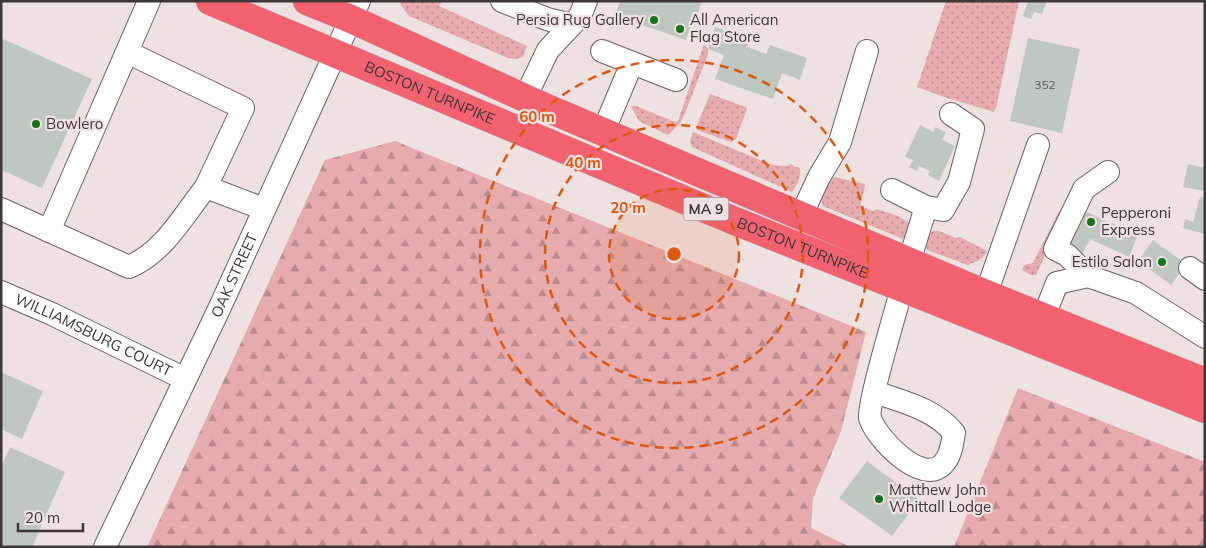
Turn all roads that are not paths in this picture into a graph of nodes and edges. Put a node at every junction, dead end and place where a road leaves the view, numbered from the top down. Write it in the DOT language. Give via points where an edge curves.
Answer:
graph roads {
  1 [pos="150,1"];
  2 [pos="210,1"];
  3 [pos="307,1"];
  4 [pos="502,1"];
  5 [pos="586,1"];
  6 [pos="355,10"];
  7 [pos="571,25"];
  8 [pos="602,51"];
  9 [pos="867,51"];
  10 [pos="127,52"];
  11 [pos="335,55"];
  12 [pos="632,63"];
  13 [pos="676,80"];
  14 [pos="525,98"];
  15 [pos="951,114"];
  16 [pos="603,132"];
  17 [pos="1038,145"];
  18 [pos="1108,172"];
  19 [pos="206,187"];
  20 [pos="892,190"];
  21 [pos="926,206"];
  22 [pos="1,209"];
  23 [pos="264,209"];
  24 [pos="801,216"];
  25 [pos="49,231"];
  26 [pos="909,262"];
  27 [pos="1088,276"];
  28 [pos="902,288"];
  29 [pos="1,292"];
  30 [pos="986,294"];
  31 [pos="1044,316"];
  32 [pos="1205,337"];
  33 [pos="185,379"];
  34 [pos="1205,382"];
  35 [pos="875,392"];
  36 [pos="1205,409"];
  37 [pos="105,547"];
  1 -- 10 [label="street"];
  2 -- 11 [label="highway, BOSTON TURNPIKE / MA 9"];
  3 -- 6 [label="highway, BOSTON TURNPIKE / MA 9"];
  4 -- 7 [label="street"];
  5 -- 7 [label="street" via="580,16"];
  6 -- 11 [label="street, OAK STREET"];
  6 -- 14 [label="highway, BOSTON TURNPIKE / MA 9"];
  7 -- 14 [label="street" via="548,50"];
  8 -- 12 [label="street"];
  9 -- 24 [label="street" via="840,142"];
  10 -- 19 [label="street" via="243,108"];
  10 -- 25 [label="street"];
  11 -- 23 [label="street, OAK STREET"];
  11 -- 28 [label="highway, BOSTON TURNPIKE / MA 9"];
  12 -- 13 [label="street"];
  12 -- 16 [label="street"];
  14 -- 16 [label="highway, BOSTON TURNPIKE / MA 9"];
  15 -- 21 [label="street" via="973,129 959,182 943,210"];
  16 -- 24 [label="highway, BOSTON TURNPIKE / MA 9"];
  17 -- 30 [label="street"];
  18 -- 27 [label="street" via="1084,188 1055,249 1068,255"];
  19 -- 23 [label="street"];
  19 -- 25 [label="street" via="160,247 129,268"];
  20 -- 21 [label="street"];
  21 -- 26 [label="street"];
  22 -- 25 [label="street"];
  23 -- 33 [label="street, OAK STREET"];
  24 -- 26 [label="highway, BOSTON TURNPIKE / MA 9"];
  26 -- 30 [label="highway, BOSTON TURNPIKE / MA 9"];
  27 -- 31 [label="street" via="1057,283"];
  27 -- 32 [label="street" via="1136,293"];
  28 -- 35 [label="street"];
  28 -- 36 [label="highway, BOSTON TURNPIKE / MA 9"];
  29 -- 33 [label="street, WILLIAMSBURG COURT"];
  30 -- 31 [label="highway, BOSTON TURNPIKE / MA 9"];
  31 -- 34 [label="highway, BOSTON TURNPIKE / MA 9"];
  33 -- 37 [label="street, OAK STREET"];
  35 -- 35 [label="street" via="870,416 877,434 908,464 930,470 942,466 950,452 954,433 946,423 925,410"];
}
